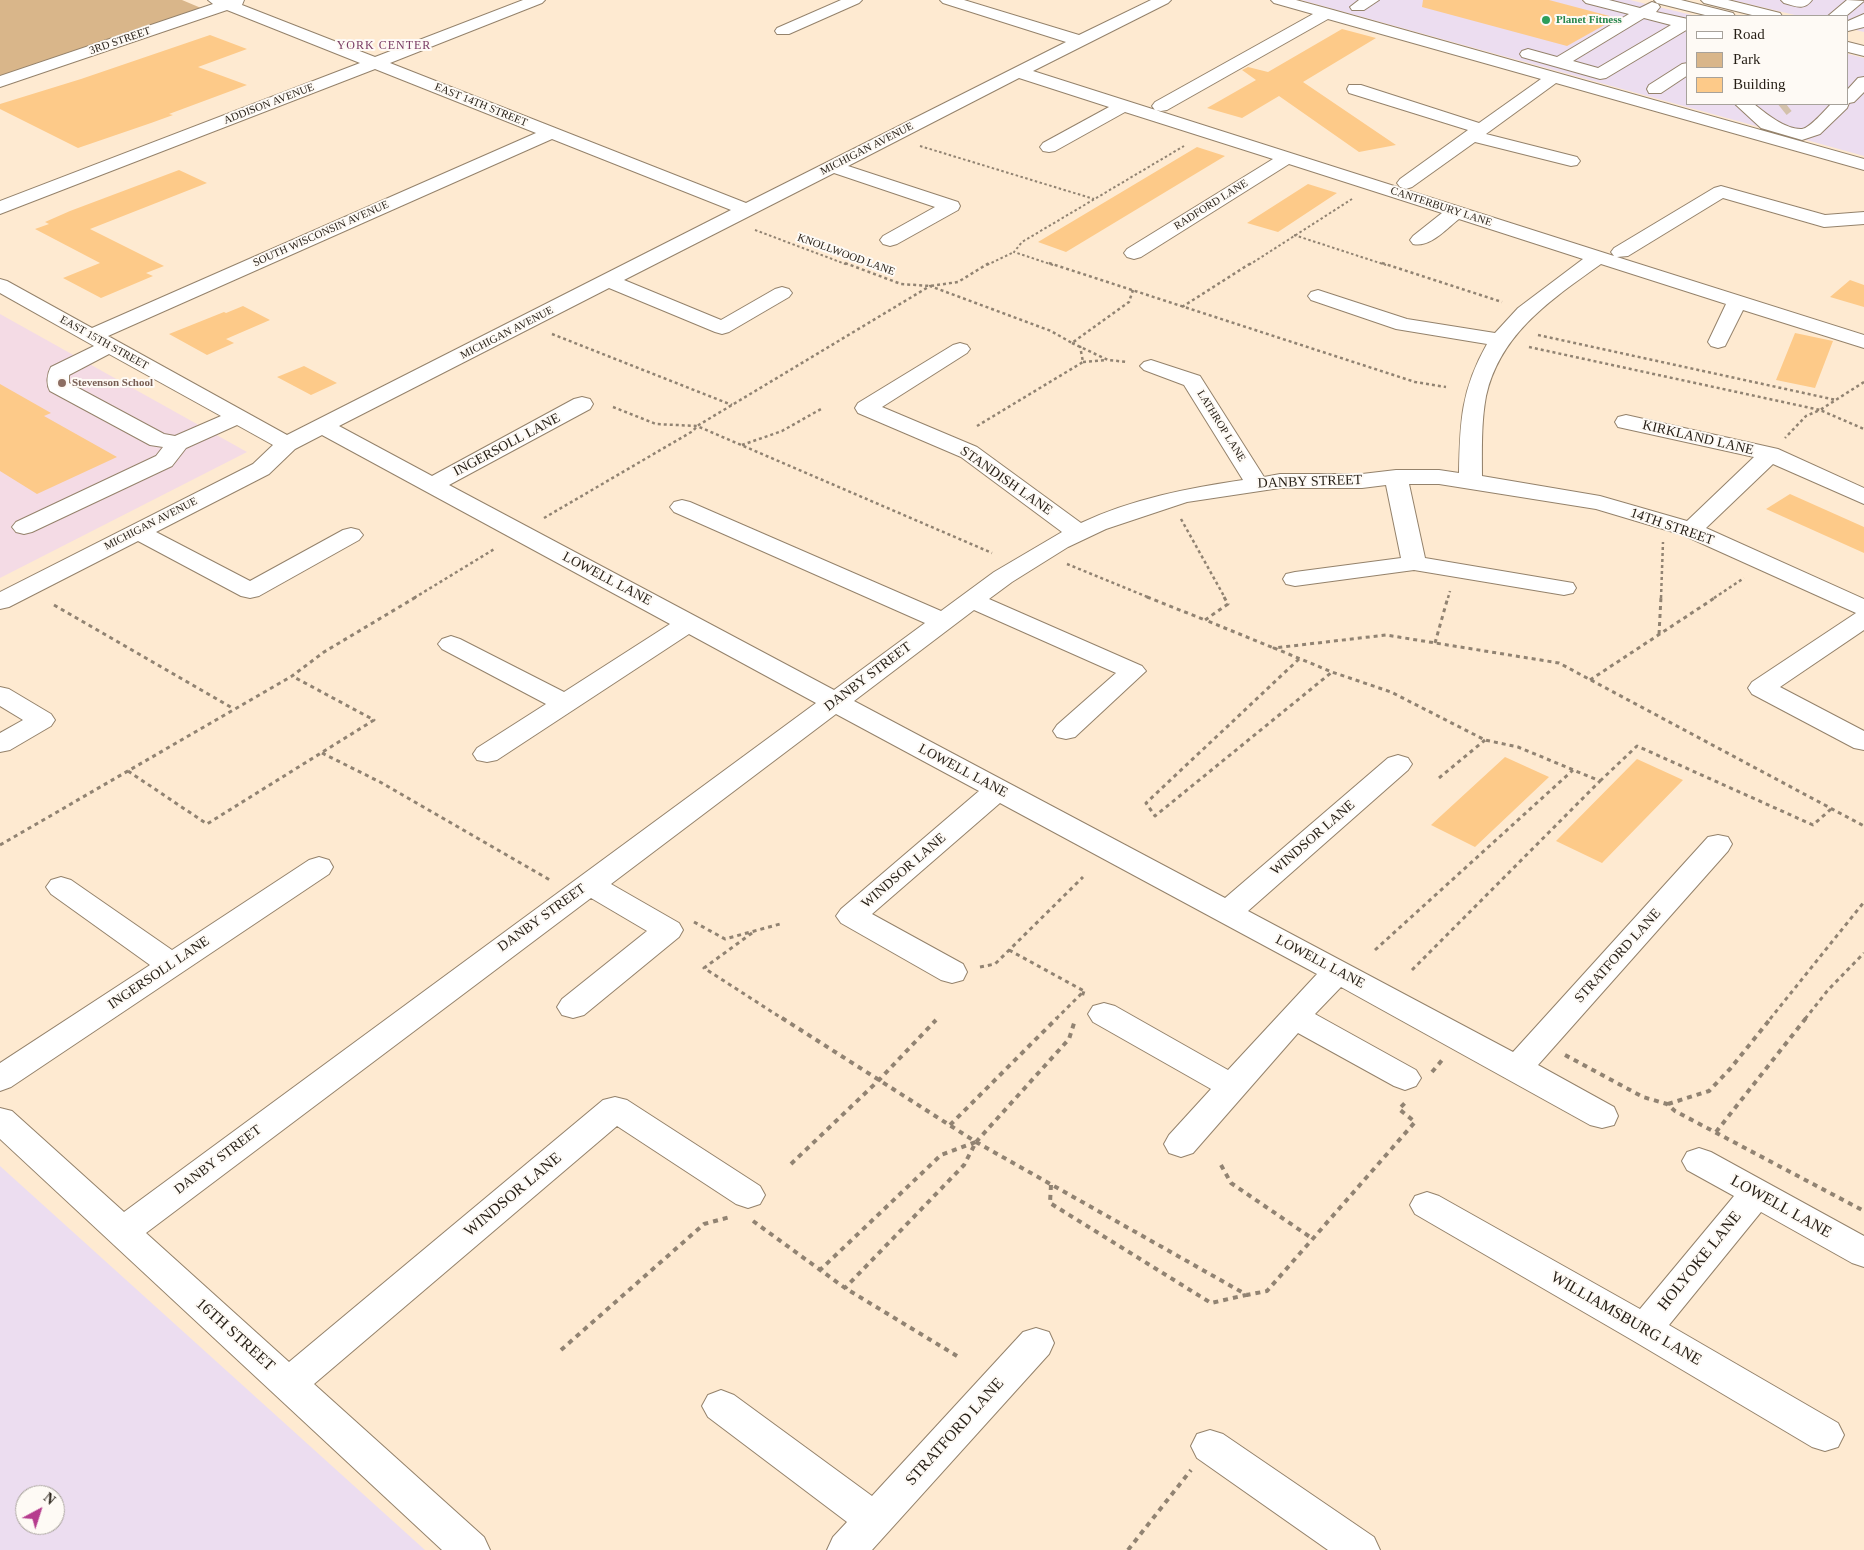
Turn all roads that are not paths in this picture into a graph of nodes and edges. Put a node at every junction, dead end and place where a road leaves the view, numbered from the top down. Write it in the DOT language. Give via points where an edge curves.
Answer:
graph roads {
  1 [pos="537,0"];
  2 [pos="854,0"];
  3 [pos="948,0"];
  4 [pos="1163,0"];
  5 [pos="1279,0"];
  6 [pos="1591,0"];
  7 [pos="1662,0"];
  8 [pos="1709,0"];
  9 [pos="1789,0"];
  10 [pos="1804,0"];
  11 [pos="1857,0"];
  12 [pos="228,2"];
  13 [pos="1364,3"];
  14 [pos="1330,6"];
  15 [pos="1642,13"];
  16 [pos="1723,15"];
  17 [pos="1770,15"];
  18 [pos="1837,15"];
  19 [pos="1864,19"];
  20 [pos="1686,24"];
  21 [pos="1849,26"];
  22 [pos="783,31"];
  23 [pos="1849,35"];
  24 [pos="1864,39"];
  25 [pos="1081,41"];
  26 [pos="1849,47"];
  27 [pos="1864,51"];
  28 [pos="375,63"];
  29 [pos="1686,69"];
  30 [pos="1556,70"];
  31 [pos="1018,72"];
  32 [pos="1862,74"];
  33 [pos="0,82"];
  34 [pos="1355,89"];
  35 [pos="1655,89"];
  36 [pos="1849,96"];
  37 [pos="1745,105"];
  38 [pos="1841,105"];
  39 [pos="1123,106"];
  40 [pos="1161,106"];
  41 [pos="1781,108"];
  42 [pos="1764,120"];
  43 [pos="551,133"];
  44 [pos="1472,137"];
  45 [pos="1049,147"];
  46 [pos="1287,158"];
  47 [pos="1571,161"];
  48 [pos="1864,165"];
  49 [pos="834,167"];
  50 [pos="1406,184"];
  51 [pos="0,208"];
  52 [pos="747,210"];
  53 [pos="1456,212"];
  54 [pos="1864,218"];
  55 [pos="890,240"];
  56 [pos="1420,240"];
  57 [pos="1621,252"];
  58 [pos="1134,253"];
  59 [pos="1597,258"];
  60 [pos="609,281"];
  61 [pos="0,285"];
  62 [pos="782,293"];
  63 [pos="1318,296"];
  64 [pos="1737,302"];
  65 [pos="1498,340"];
  66 [pos="100,341"];
  67 [pos="1718,342"];
  68 [pos="1864,342"];
  69 [pos="960,349"];
  70 [pos="1144,365"];
  71 [pos="582,404"];
  72 [pos="237,417"];
  73 [pos="1626,422"];
  74 [pos="323,427"];
  75 [pos="178,443"];
  76 [pos="288,444"];
  77 [pos="1778,446"];
  78 [pos="1396,477"];
  79 [pos="1470,480"];
  80 [pos="1257,483"];
  81 [pos="432,485"];
  82 [pos="1864,497"];
  83 [pos="682,507"];
  84 [pos="24,527"];
  85 [pos="1691,530"];
  86 [pos="137,531"];
  87 [pos="1079,533"];
  88 [pos="351,535"];
  89 [pos="1414,564"];
  90 [pos="1295,579"];
  91 [pos="1564,588"];
  92 [pos="971,600"];
  93 [pos="0,602"];
  94 [pos="1864,608"];
  95 [pos="1864,619"];
  96 [pos="943,621"];
  97 [pos="690,623"];
  98 [pos="451,644"];
  99 [pos="0,695"];
  100 [pos="836,702"];
  101 [pos="564,703"];
  102 [pos="1066,731"];
  103 [pos="1864,742"];
  104 [pos="0,744"];
  105 [pos="487,754"];
  106 [pos="1398,764"];
  107 [pos="998,790"];
  108 [pos="1718,844"];
  109 [pos="318,867"];
  110 [pos="61,887"];
  111 [pos="581,889"];
  112 [pos="1228,912"];
  113 [pos="172,965"];
  114 [pos="963,970"];
  115 [pos="1338,972"];
  116 [pos="573,1006"];
  117 [pos="1087,1009"];
  118 [pos="1294,1017"];
  119 [pos="1517,1068"];
  120 [pos="0,1079"];
  121 [pos="1232,1086"];
  122 [pos="1412,1086"];
  123 [pos="1602,1116"];
  124 [pos="0,1120"];
  125 [pos="1181,1144"];
  126 [pos="1699,1161"];
  127 [pos="1756,1192"];
  128 [pos="1427,1205"];
  129 [pos="744,1210"];
  130 [pos="122,1232"];
  131 [pos="1862,1246"];
  132 [pos="1645,1329"];
  133 [pos="1036,1343"];
  134 [pos="289,1384"];
  135 [pos="721,1406"];
  136 [pos="1825,1435"];
  137 [pos="1210,1446"];
  138 [pos="874,1520"];
  139 [pos="470,1550"];
  140 [pos="847,1550"];
  141 [pos="1360,1550"];
  1 -- 28 [label="street, ADDISON AVENUE"];
  2 -- 22 [label="street"];
  3 -- 25 [label="street"];
  4 -- 25 [label="street, MICHIGAN AVENUE"];
  5 -- 14 [label="street"];
  6 -- 15 [label="street"];
  7 -- 15 [label="street"];
  7 -- 16 [label="street"];
  8 -- 17 [label="street"];
  9 -- 10 [label="street" via="1800,3"];
  11 -- 18 [label="street"];
  12 -- 28 [label="street, EAST 14TH STREET"];
  12 -- 33 [label="street, 3RD STREET"];
  13 -- 14 [label="street"];
  13 -- 30 [label="street"];
  14 -- 30 [label="street"];
  14 -- 40 [label="street"];
  15 -- 20 [label="street"];
  15 -- 30 [label="street"];
  19 -- 21 [label="street"];
  20 -- 30 [label="street" via="1600,74"];
  23 -- 24 [label="street"];
  25 -- 31 [label="street, MICHIGAN AVENUE"];
  26 -- 27 [label="street"];
  28 -- 43 [label="street, EAST 14TH STREET"];
  28 -- 51 [label="street, ADDISON AVENUE"];
  29 -- 35 [label="street"];
  30 -- 44 [label="street"];
  30 -- 48 [label="street"];
  31 -- 39 [label="street, CANTERBURY LANE"];
  31 -- 49 [label="street, MICHIGAN AVENUE"];
  32 -- 36 [label="street"];
  34 -- 44 [label="street"];
  37 -- 42 [label="street"];
  38 -- 42 [label="street" via="1814,130 1802,134 1767,124"];
  39 -- 45 [label="street"];
  39 -- 46 [label="street, CANTERBURY LANE"];
  41 -- 42 [label="street"];
  43 -- 52 [label="street, EAST 14TH STREET"];
  43 -- 66 [label="street, SOUTH WISCONSIN AVENUE"];
  44 -- 47 [label="street"];
  44 -- 50 [label="street"];
  46 -- 53 [label="street, CANTERBURY LANE"];
  46 -- 58 [label="street, RADFORD LANE"];
  49 -- 52 [label="street, MICHIGAN AVENUE"];
  49 -- 55 [label="street" via="950,206"];
  52 -- 60 [label="street, MICHIGAN AVENUE"];
  53 -- 56 [label="street"];
  53 -- 59 [label="street, CANTERBURY LANE"];
  54 -- 57 [label="street" via="1824,221 1721,192"];
  59 -- 64 [label="street, CANTERBURY LANE"];
  59 -- 65 [label="street" via="1536,302"];
  60 -- 62 [label="street" via="722,328"];
  60 -- 74 [label="street, MICHIGAN AVENUE"];
  61 -- 66 [label="street, EAST 15TH STREET"];
  63 -- 65 [label="street" via="1403,325"];
  64 -- 67 [label="street"];
  64 -- 68 [label="street, CANTERBURY LANE"];
  65 -- 79 [label="street" via="1478,386 1473,410"];
  66 -- 72 [label="street, EAST 15TH STREET"];
  66 -- 75 [label="street, SOUTH WISCONSIN AVENUE" via="59,372 58,386 158,440"];
  69 -- 87 [label="street, STANDISH LANE" via="866,408 969,452"];
  70 -- 80 [label="street, LATHROP LANE" via="1192,381"];
  71 -- 81 [label="street, INGERSOLL LANE"];
  72 -- 75 [label="street"];
  72 -- 76 [label="street, EAST 15TH STREET"];
  73 -- 77 [label="street, KIRKLAND LANE"];
  74 -- 76 [label="street, MICHIGAN AVENUE"];
  74 -- 81 [label="street, LOWELL LANE"];
  75 -- 84 [label="street" via="164,461"];
  76 -- 86 [label="street, MICHIGAN AVENUE" via="261,469"];
  77 -- 82 [label="street"];
  77 -- 85 [label="street"];
  78 -- 79 [label="street, DANBY STREET"];
  78 -- 80 [label="street, DANBY STREET" via="1362,481"];
  78 -- 89 [label="street"];
  79 -- 85 [label="street, 14TH STREET" via="1600,503"];
  80 -- 87 [label="street, DANBY STREET" via="1184,496"];
  81 -- 97 [label="street, LOWELL LANE"];
  83 -- 96 [label="street"];
  85 -- 94 [label="street, 14TH STREET"];
  86 -- 88 [label="street" via="250,591"];
  86 -- 93 [label="street, MICHIGAN AVENUE"];
  87 -- 92 [label="street, DANBY STREET" via="1032,557"];
  89 -- 90 [label="street"];
  89 -- 91 [label="street"];
  92 -- 96 [label="street, DANBY STREET"];
  92 -- 102 [label="street" via="1133,671"];
  95 -- 103 [label="street" via="1761,688"];
  96 -- 100 [label="street, DANBY STREET"];
  97 -- 100 [label="street, LOWELL LANE"];
  97 -- 101 [label="street"];
  98 -- 101 [label="street"];
  99 -- 104 [label="street" via="42,720"];
  100 -- 107 [label="street, LOWELL LANE"];
  100 -- 111 [label="street, DANBY STREET"];
  101 -- 105 [label="street"];
  106 -- 112 [label="street, WINDSOR LANE"];
  107 -- 112 [label="street, LOWELL LANE"];
  107 -- 114 [label="street, WINDSOR LANE" via="851,916"];
  108 -- 119 [label="street, STRATFORD LANE"];
  109 -- 113 [label="street, INGERSOLL LANE"];
  110 -- 113 [label="street"];
  111 -- 116 [label="street" via="668,930"];
  111 -- 130 [label="street, DANBY STREET"];
  112 -- 115 [label="street, LOWELL LANE"];
  113 -- 120 [label="street, INGERSOLL LANE"];
  115 -- 118 [label="street"];
  115 -- 119 [label="street, LOWELL LANE"];
  117 -- 121 [label="street"];
  118 -- 121 [label="street"];
  118 -- 122 [label="street"];
  119 -- 123 [label="street, LOWELL LANE"];
  121 -- 125 [label="street"];
  124 -- 130 [label="street, 16TH STREET"];
  126 -- 127 [label="street, LOWELL LANE"];
  127 -- 131 [label="street, LOWELL LANE"];
  127 -- 132 [label="street, HOLYOKE LANE"];
  128 -- 132 [label="street, WILLIAMSBURG LANE"];
  129 -- 134 [label="street, WINDSOR LANE" via="615,1109"];
  130 -- 134 [label="street, 16TH STREET"];
  132 -- 136 [label="street, WILLIAMSBURG LANE"];
  133 -- 138 [label="street, STRATFORD LANE"];
  134 -- 139 [label="street, 16TH STREET"];
  135 -- 138 [label="street"];
  137 -- 141 [label="street"];
  138 -- 140 [label="street, STRATFORD LANE"];
}
